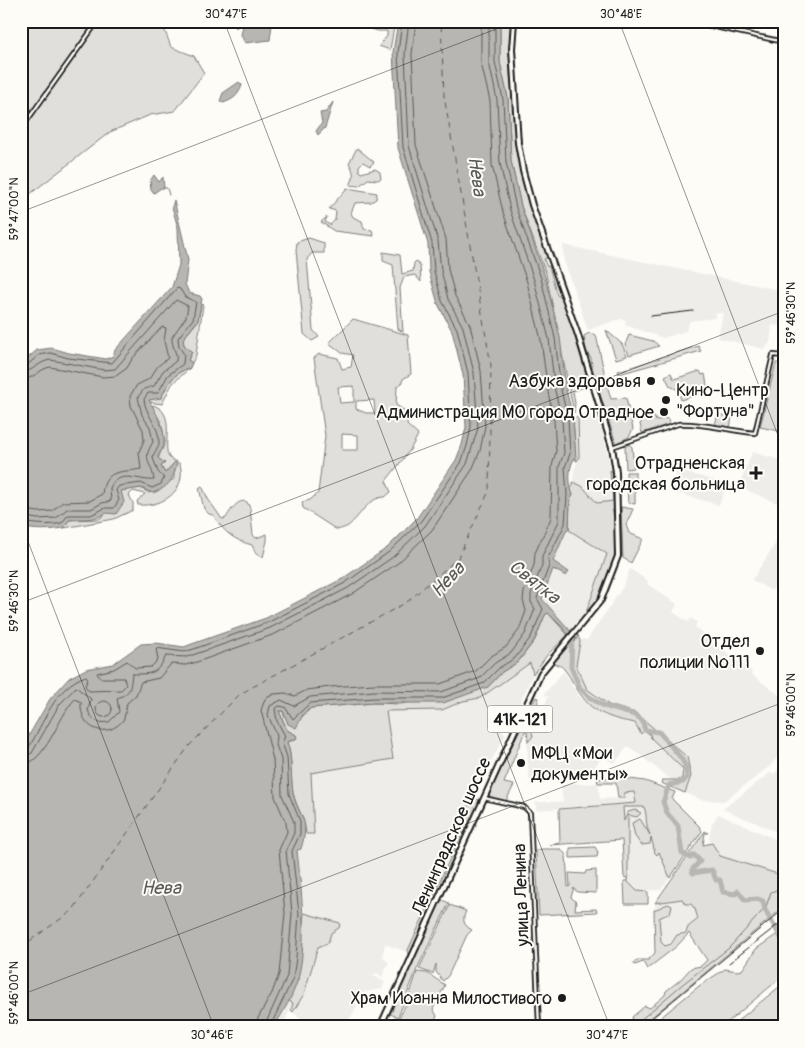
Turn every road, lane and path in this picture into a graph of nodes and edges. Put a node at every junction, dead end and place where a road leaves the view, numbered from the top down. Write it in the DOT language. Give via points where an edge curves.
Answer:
graph roads {
  1 [pos="98,21"];
  2 [pos="514,21"];
  3 [pos="687,21"];
  4 [pos="784,42"];
  5 [pos="21,129"];
  6 [pos="784,356"];
  7 [pos="612,447"];
  8 [pos="484,798"];
  9 [pos="380,1027"];
  10 [pos="539,1027"];
  1 -- 5 [label="street"];
  2 -- 7 [label="main road, Ленинградское шоссе / 41К-121" via="512,49 519,150 529,195 578,335"];
  3 -- 4 [label="street"];
  6 -- 7 [label="street" via="773,355 754,433 687,423"];
  7 -- 8 [label="main road, Ленинградское шоссе / 41К-121" via="618,556 601,600 541,672"];
  8 -- 9 [label="main road, Ленинградское шоссе / 41К-121"];
  8 -- 10 [label="street, улица Ленина" via="524,807 530,813"];
}
